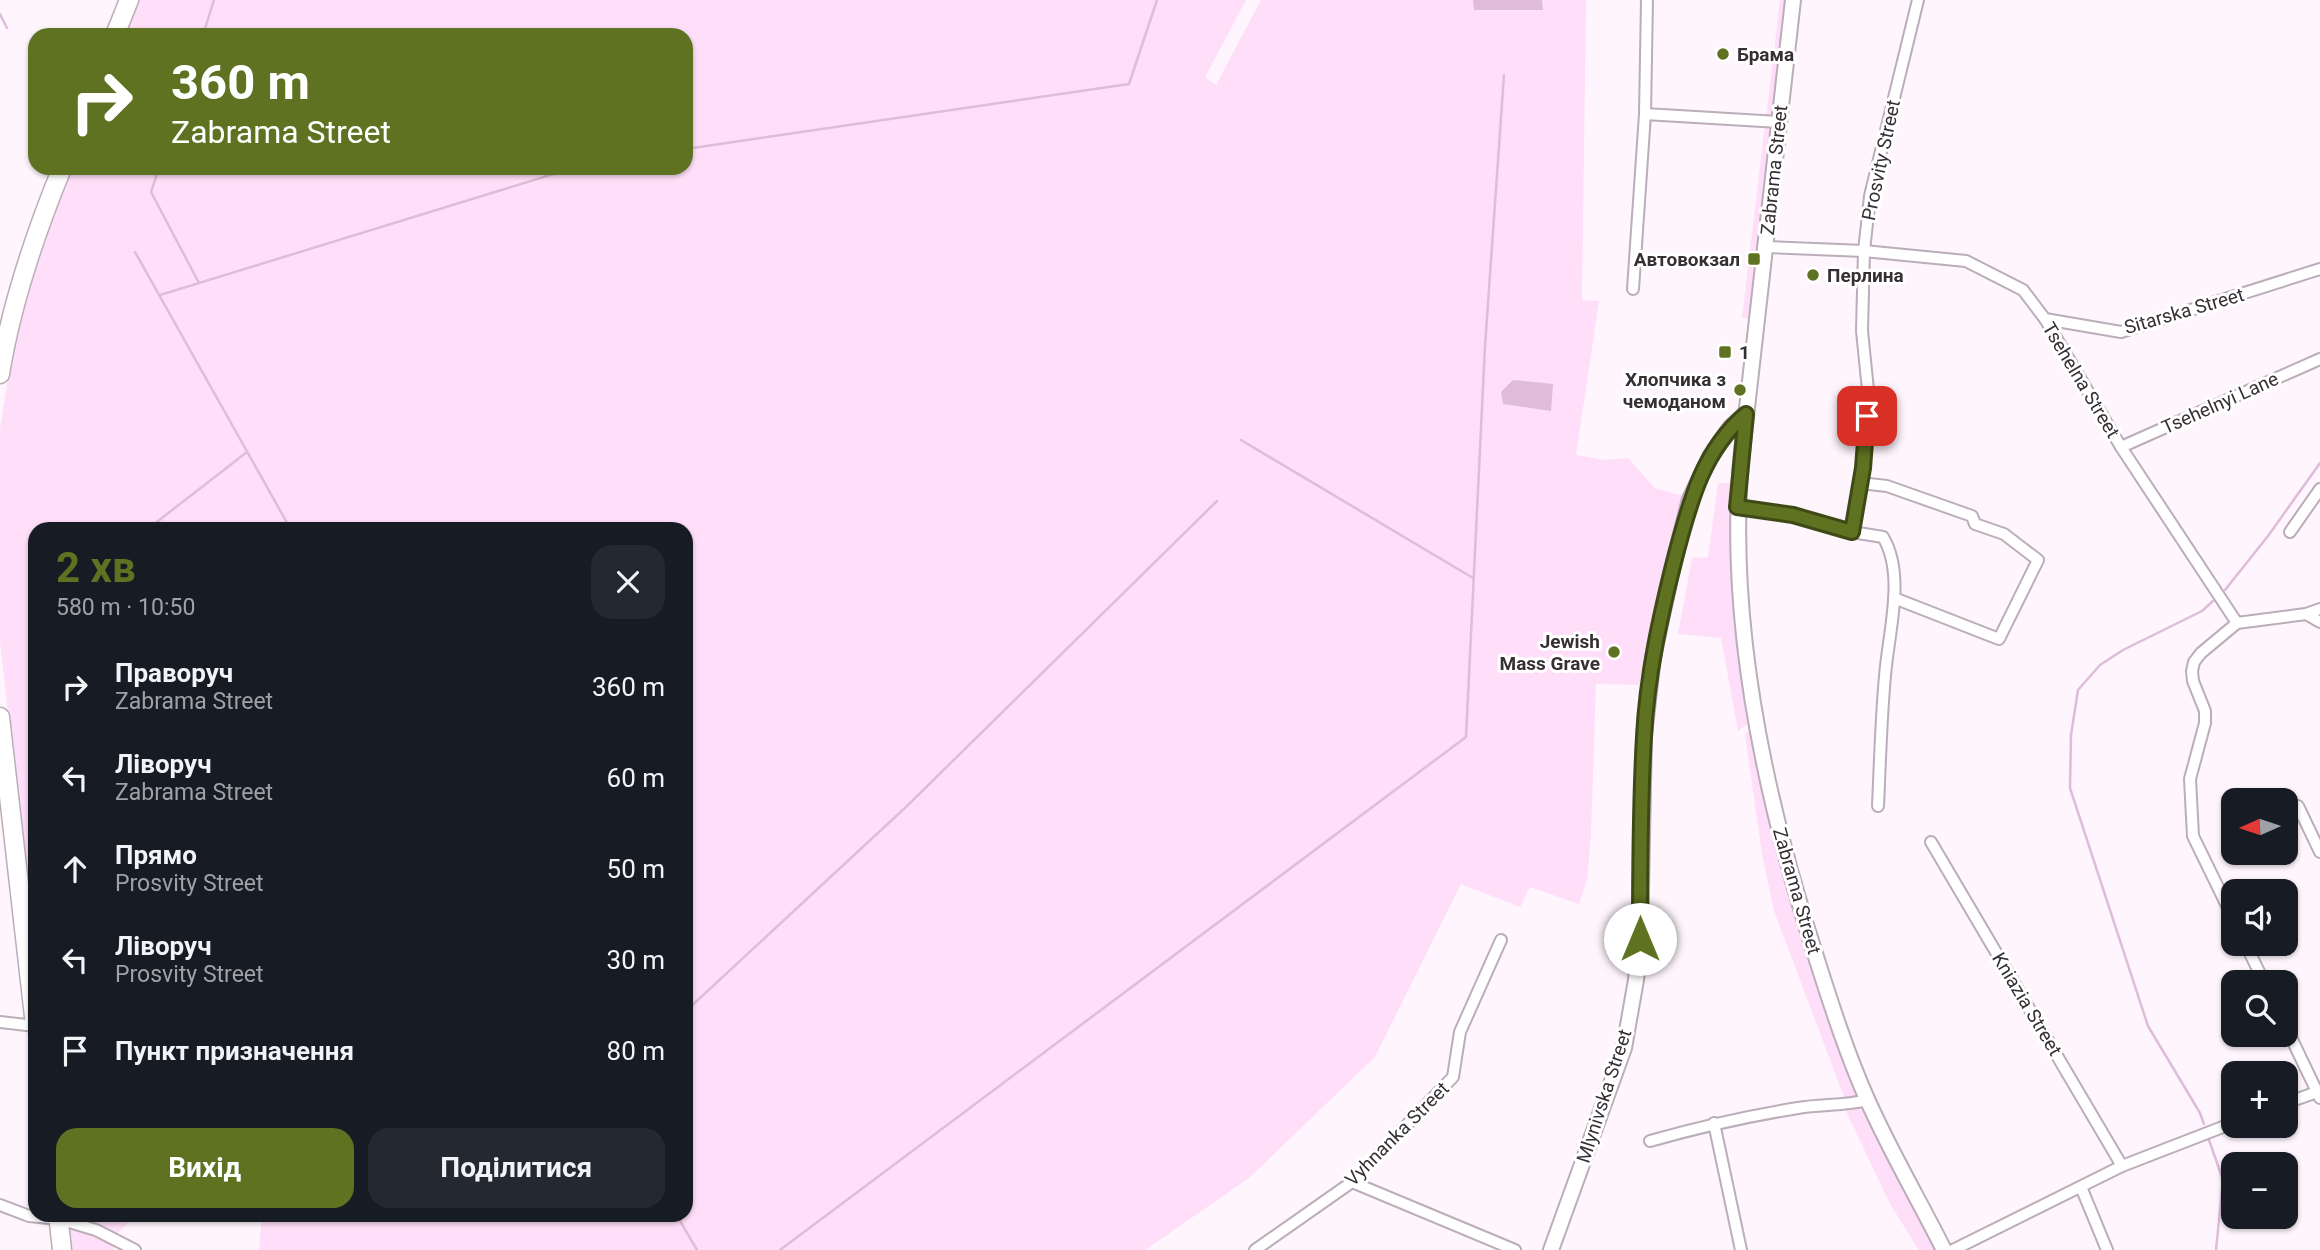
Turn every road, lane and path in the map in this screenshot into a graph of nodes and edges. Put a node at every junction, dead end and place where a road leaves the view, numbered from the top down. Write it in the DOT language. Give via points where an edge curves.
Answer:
graph roads {
  1 [pos="129,0"];
  2 [pos="1647,0"];
  3 [pos="1793,0"];
  4 [pos="1918,0"];
  5 [pos="118,28"];
  6 [pos="1645,114"];
  7 [pos="1779,122"];
  8 [pos="60,175"];
  9 [pos="1765,247"];
  10 [pos="1864,251"];
  11 [pos="2320,270"];
  12 [pos="1633,289"];
  13 [pos="2045,319"];
  14 [pos="2320,359"];
  15 [pos="0,374"];
  16 [pos="1746,414"];
  17 [pos="2120,447"];
  18 [pos="1860,483"];
  19 [pos="2320,489"];
  20 [pos="1737,507"];
  21 [pos="1852,532"];
  22 [pos="2290,532"];
  23 [pos="1894,598"];
  24 [pos="2320,609"];
  25 [pos="2306,614"];
  26 [pos="2320,622"];
  27 [pos="2236,623"];
  28 [pos="0,717"];
  29 [pos="1878,806"];
  30 [pos="2298,806"];
  31 [pos="1931,842"];
  32 [pos="2320,852"];
  33 [pos="2221,893"];
  34 [pos="1501,940"];
  35 [pos="28,963"];
  36 [pos="0,1022"];
  37 [pos="28,1024"];
  38 [pos="2296,1047"];
  39 [pos="2319,1093"];
  40 [pos="2298,1099"];
  41 [pos="1868,1100"];
  42 [pos="1714,1123"];
  43 [pos="2221,1128"];
  44 [pos="1650,1141"];
  45 [pos="2122,1166"];
  46 [pos="1353,1182"];
  47 [pos="2081,1187"];
  48 [pos="0,1205"];
  49 [pos="28,1216"];
  50 [pos="59,1222"];
  51 [pos="73,1222"];
  52 [pos="62,1250"];
  53 [pos="135,1250"];
  54 [pos="1255,1250"];
  55 [pos="1515,1250"];
  56 [pos="1550,1250"];
  57 [pos="1741,1250"];
  58 [pos="1944,1250"];
  59 [pos="1953,1250"];
  60 [pos="2107,1250"];
  1 -- 5 [label="highway"];
  2 -- 6 [label="street"];
  3 -- 7 [label="main road, Zabrama Street"];
  4 -- 10 [label="street, Prosvity Street" via="1870,196"];
  6 -- 7 [label="street"];
  6 -- 12 [label="street"];
  7 -- 9 [label="main road, Zabrama Street"];
  8 -- 15 [label="highway" via="25,274"];
  9 -- 10 [label="street, Tsehelna Street"];
  9 -- 16 [label="main road, Zabrama Street"];
  10 -- 13 [label="street, Tsehelna Street" via="1966,261 2023,290"];
  10 -- 18 [label="street, Prosvity Street" via="1862,331 1868,390"];
  11 -- 13 [label="street, Sitarska Street" via="2121,332"];
  13 -- 17 [label="street, Tsehelna Street"];
  14 -- 17 [label="street, Tsehelnyi Lane"];
  16 -- 20 [label="main road, Zabrama Street"];
  16 -- 56 [label="main road, Mlynivska Street" via="1722,438 1690,499 1670,579 1653,657 1644,735 1640,939 1624,1048"];
  17 -- 27 [label="street, Tsehelna Street"];
  18 -- 21 [label="street, Prosvity Street"];
  18 -- 23 [label="street" via="1888,486 1972,516 1975,524 2004,534 2038,560 1999,639"];
  19 -- 22 [label="street"];
  20 -- 21 [label="street" via="1793,515"];
  20 -- 41 [label="main road, Zabrama Street" via="1739,593 1777,825 1840,1031"];
  21 -- 23 [label="street" via="1883,537 1890,549"];
  23 -- 29 [label="street"];
  24 -- 25 [label="street"];
  25 -- 26 [label="street"];
  25 -- 27 [label="street"];
  27 -- 33 [label="street" via="2201,653 2192,671 2203,702 2204,723 2190,779 2193,836"];
  28 -- 35 [label="highway"];
  30 -- 32 [label="street"];
  31 -- 45 [label="street, Kniazia Street"];
  34 -- 46 [label="street, Vyhnanka Street" via="1460,1032 1453,1077"];
  36 -- 37 [label="street"];
  38 -- 39 [label="street"];
  39 -- 40 [label="street"];
  41 -- 42 [label="street"];
  41 -- 58 [label="main road, Zabrama Street"];
  42 -- 44 [label="street"];
  42 -- 57 [label="street"];
  43 -- 45 [label="street"];
  45 -- 47 [label="street"];
  46 -- 54 [label="street, Vyhnanka Street"];
  46 -- 55 [label="street"];
  47 -- 59 [label="street"];
  47 -- 60 [label="street"];
  48 -- 49 [label="street"];
  50 -- 52 [label="highway"];
  51 -- 53 [label="street"];
}
